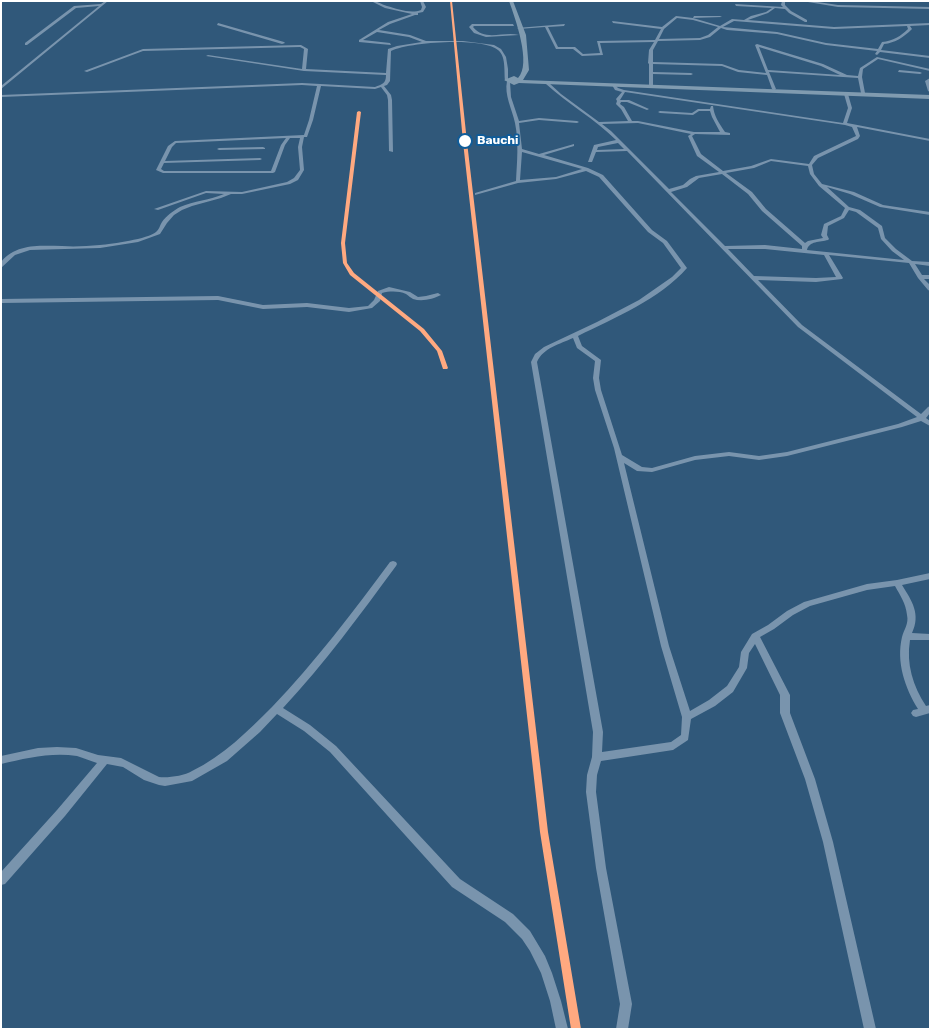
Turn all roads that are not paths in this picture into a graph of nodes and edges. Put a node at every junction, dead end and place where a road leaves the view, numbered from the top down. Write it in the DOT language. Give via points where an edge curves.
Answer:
graph roads {
  1 [pos="106,1"];
  2 [pos="372,1"];
  3 [pos="421,1"];
  4 [pos="506,1"];
  5 [pos="510,1"];
  6 [pos="616,1"];
  7 [pos="631,1"];
  8 [pos="784,1"];
  9 [pos="803,1"];
  10 [pos="881,1"];
  11 [pos="102,5"];
  12 [pos="736,5"];
  13 [pos="884,6"];
  14 [pos="774,8"];
  15 [pos="787,8"];
  16 [pos="930,8"];
  17 [pos="417,14"];
  18 [pos="720,16"];
  19 [pos="688,18"];
  20 [pos="745,21"];
  21 [pos="806,21"];
  22 [pos="613,22"];
  23 [pos="218,24"];
  24 [pos="400,24"];
  25 [pos="930,24"];
  26 [pos="498,25"];
  27 [pos="513,25"];
  28 [pos="564,25"];
  29 [pos="908,25"];
  30 [pos="546,26"];
  31 [pos="721,27"];
  32 [pos="519,28"];
  33 [pos="663,28"];
  34 [pos="376,31"];
  35 [pos="403,35"];
  36 [pos="501,35"];
  37 [pos="517,35"];
  38 [pos="656,40"];
  39 [pos="430,43"];
  40 [pos="26,44"];
  41 [pos="390,44"];
  42 [pos="304,47"];
  43 [pos="878,50"];
  44 [pos="208,56"];
  45 [pos="930,57"];
  46 [pos="877,58"];
  47 [pos="650,63"];
  48 [pos="304,70"];
  49 [pos="899,70"];
  50 [pos="930,70"];
  51 [pos="86,71"];
  52 [pos="651,73"];
  53 [pos="768,73"];
  54 [pos="388,74"];
  55 [pos="691,74"];
  56 [pos="930,74"];
  57 [pos="846,76"];
  58 [pos="860,78"];
  59 [pos="930,79"];
  60 [pos="514,80"];
  61 [pos="547,83"];
  62 [pos="651,84"];
  63 [pos="319,85"];
  64 [pos="614,85"];
  65 [pos="382,86"];
  66 [pos="1,88"];
  67 [pos="774,89"];
  68 [pos="624,91"];
  69 [pos="930,91"];
  70 [pos="863,93"];
  71 [pos="846,94"];
  72 [pos="1,96"];
  73 [pos="930,96"];
  74 [pos="619,101"];
  75 [pos="712,105"];
  76 [pos="647,109"];
  77 [pos="711,110"];
  78 [pos="660,112"];
  79 [pos="517,122"];
  80 [pos="577,122"];
  81 [pos="631,122"];
  82 [pos="600,123"];
  83 [pos="845,124"];
  84 [pos="854,126"];
  85 [pos="694,133"];
  86 [pos="722,134"];
  87 [pos="729,134"];
  88 [pos="264,138"];
  89 [pos="286,138"];
  90 [pos="302,138"];
  91 [pos="222,139"];
  92 [pos="930,140"];
  93 [pos="619,141"];
  94 [pos="572,146"];
  95 [pos="263,148"];
  96 [pos="219,149"];
  97 [pos="520,150"];
  98 [pos="628,150"];
  99 [pos="391,151"];
  100 [pos="594,151"];
  101 [pos="539,156"];
  102 [pos="260,159"];
  103 [pos="216,161"];
  104 [pos="590,161"];
  105 [pos="162,162"];
  106 [pos="570,165"];
  107 [pos="810,165"];
  108 [pos="586,169"];
  109 [pos="593,172"];
  110 [pos="720,172"];
  111 [pos="212,173"];
  112 [pos="256,173"];
  113 [pos="518,182"];
  114 [pos="821,184"];
  115 [pos="669,191"];
  116 [pos="230,193"];
  117 [pos="477,194"];
  118 [pos="847,208"];
  119 [pos="156,209"];
  120 [pos="930,214"];
  121 [pos="725,248"];
  122 [pos="804,249"];
  123 [pos="826,254"];
  124 [pos="912,263"];
  125 [pos="930,264"];
  126 [pos="1,266"];
  127 [pos="930,277"];
  128 [pos="754,278"];
  129 [pos="920,278"];
  130 [pos="930,289"];
  131 [pos="438,295"];
  132 [pos="1,301"];
  133 [pos="574,334"];
  134 [pos="930,408"];
  135 [pos="922,418"];
  136 [pos="930,424"];
  137 [pos="618,456"];
  138 [pos="393,564"];
  139 [pos="930,576"];
  140 [pos="897,584"];
  141 [pos="755,636"];
  142 [pos="906,636"];
  143 [pos="930,637"];
  144 [pos="278,709"];
  145 [pos="923,711"];
  146 [pos="686,717"];
  147 [pos="597,757"];
  148 [pos="1,760"];
  149 [pos="105,760"];
  150 [pos="1,880"];
  151 [pos="562,1029"];
  152 [pos="622,1029"];
  153 [pos="870,1029"];
  1 -- 11 [label="street"];
  2 -- 17 [label="street"];
  3 -- 17 [label="street" via="424,9"];
  4 -- 27 [label="street"];
  5 -- 32 [label="street"];
  6 -- 7 [label="street"];
  8 -- 15 [label="street"];
  9 -- 13 [label="street"];
  10 -- 13 [label="street"];
  11 -- 40 [label="street" via="75,7"];
  11 -- 66 [label="street"];
  12 -- 14 [label="street"];
  13 -- 16 [label="street"];
  14 -- 15 [label="street"];
  14 -- 20 [label="street"];
  15 -- 21 [label="street"];
  17 -- 24 [label="street"];
  18 -- 19 [label="street"];
  19 -- 31 [label="street"];
  19 -- 33 [label="street" via="676,16"];
  20 -- 29 [label="street" via="834,28"];
  20 -- 31 [label="street" via="734,20"];
  22 -- 33 [label="street"];
  23 -- 42 [label="street" via="276,42 306,44"];
  24 -- 34 [label="street" via="389,23"];
  24 -- 35 [label="street"];
  25 -- 29 [label="street"];
  26 -- 27 [label="street"];
  26 -- 36 [label="street"];
  26 -- 36 [label="street" via="471,27 484,37"];
  27 -- 37 [label="street"];
  28 -- 30 [label="street"];
  29 -- 43 [label="street" via="910,29 905,34 883,43"];
  30 -- 32 [label="street"];
  30 -- 38 [label="street" via="557,48 574,48 582,55 602,54 598,42"];
  31 -- 38 [label="street" via="700,39"];
  31 -- 43 [label="street"];
  32 -- 60 [label="street" via="523,35 526,70"];
  33 -- 38 [label="street"];
  34 -- 35 [label="street"];
  34 -- 41 [label="street" via="360,41"];
  35 -- 39 [label="street"];
  36 -- 37 [label="street"];
  37 -- 60 [label="street" via="521,69"];
  38 -- 47 [label="street"];
  39 -- 54 [label="street" via="391,48"];
  39 -- 60 [label="street" via="493,46 501,51"];
  42 -- 48 [label="street"];
  42 -- 51 [label="street" via="143,50"];
  43 -- 45 [label="street"];
  43 -- 46 [label="street"];
  44 -- 48 [label="street"];
  46 -- 50 [label="street"];
  46 -- 58 [label="street" via="861,69"];
  47 -- 52 [label="street"];
  47 -- 53 [label="street" via="722,65 738,71"];
  48 -- 54 [label="street"];
  49 -- 56 [label="street"];
  52 -- 55 [label="street"];
  52 -- 62 [label="street"];
  53 -- 57 [label="street"];
  53 -- 57 [label="street" via="757,45"];
  53 -- 67 [label="street"];
  54 -- 65 [label="street" via="386,84"];
  57 -- 58 [label="street"];
  58 -- 70 [label="street"];
  59 -- 69 [label="street" via="927,81"];
  60 -- 61 [label="street"];
  60 -- 62 [label="street"];
  60 -- 79 [label="street" via="509,96"];
  61 -- 64 [label="street"];
  61 -- 82 [label="street"];
  62 -- 67 [label="street"];
  63 -- 65 [label="street"];
  63 -- 72 [label="street"];
  63 -- 90 [label="street" via="309,132"];
  64 -- 68 [label="street"];
  64 -- 71 [label="street"];
  65 -- 99 [label="street" via="390,100"];
  67 -- 70 [label="street"];
  68 -- 74 [label="street"];
  68 -- 75 [label="street"];
  70 -- 73 [label="street"];
  71 -- 73 [label="street"];
  71 -- 83 [label="street" via="850,108"];
  74 -- 76 [label="street"];
  74 -- 81 [label="street"];
  75 -- 77 [label="street"];
  75 -- 83 [label="street"];
  77 -- 78 [label="street" via="698,110 693,114"];
  77 -- 87 [label="street" via="723,132"];
  79 -- 80 [label="street" via="539,119"];
  79 -- 97 [label="street"];
  81 -- 82 [label="street"];
  81 -- 85 [label="street"];
  82 -- 93 [label="street"];
  83 -- 84 [label="street"];
  84 -- 92 [label="street"];
  84 -- 107 [label="street" via="856,138 816,157"];
  85 -- 86 [label="street"];
  85 -- 110 [label="street" via="690,136 695,150"];
  88 -- 89 [label="street"];
  88 -- 91 [label="street"];
  88 -- 95 [label="street"];
  89 -- 90 [label="street"];
  89 -- 95 [label="street"];
  89 -- 112 [label="street" via="273,172"];
  90 -- 116 [label="street" via="302,170 296,179 248,192"];
  91 -- 96 [label="street"];
  91 -- 105 [label="street" via="175,142"];
  93 -- 98 [label="street"];
  93 -- 100 [label="street" via="596,146"];
  94 -- 101 [label="street"];
  95 -- 96 [label="street"];
  95 -- 102 [label="street"];
  96 -- 103 [label="street"];
  97 -- 101 [label="street"];
  97 -- 113 [label="street"];
  98 -- 100 [label="street"];
  98 -- 115 [label="street"];
  100 -- 104 [label="street"];
  101 -- 106 [label="street"];
  102 -- 103 [label="street"];
  102 -- 112 [label="street"];
  103 -- 105 [label="street"];
  103 -- 111 [label="street"];
  104 -- 106 [label="street"];
  104 -- 109 [label="street" via="594,164"];
  105 -- 111 [label="street" via="160,172"];
  106 -- 108 [label="street"];
  107 -- 110 [label="street" via="771,160"];
  107 -- 114 [label="street" via="812,174"];
  108 -- 109 [label="street"];
  108 -- 113 [label="street" via="556,178"];
  109 -- 133 [label="street" via="608,182 650,231 665,242 684,268 642,300"];
  110 -- 115 [label="street"];
  110 -- 122 [label="street" via="750,193"];
  111 -- 112 [label="street"];
  113 -- 117 [label="street"];
  114 -- 118 [label="street"];
  114 -- 120 [label="street" via="882,206"];
  115 -- 121 [label="street"];
  116 -- 119 [label="street" via="206,192"];
  116 -- 126 [label="street" via="189,204 149,238 101,246 20,250 10,255"];
  118 -- 122 [label="street" via="841,220 826,225 826,238 810,242"];
  118 -- 124 [label="street" via="858,211 880,227 881,234 894,250"];
  121 -- 122 [label="street"];
  121 -- 128 [label="street"];
  122 -- 123 [label="street"];
  123 -- 124 [label="street"];
  123 -- 128 [label="street" via="840,278"];
  124 -- 125 [label="street"];
  124 -- 129 [label="street"];
  127 -- 129 [label="street"];
  128 -- 135 [label="street" via="800,326"];
  129 -- 130 [label="street"];
  131 -- 132 [label="street" via="416,298 408,293 387,290 380,292 370,307 349,310 307,305 263,307 218,298"];
  133 -- 137 [label="street" via="579,347 598,360 598,390"];
  133 -- 147 [label="street" via="546,348 534,362 598,732"];
  134 -- 135 [label="street"];
  135 -- 136 [label="street"];
  135 -- 137 [label="street" via="787,454 759,458 729,454 695,458 652,470 640,469"];
  137 -- 146 [label="street"];
  138 -- 144 [label="street"];
  139 -- 140 [label="street"];
  140 -- 141 [label="street" via="867,587 807,604"];
  140 -- 142 [label="street" via="912,613 913,620"];
  141 -- 146 [label="street" via="745,652 743,668 730,688 712,703"];
  141 -- 153 [label="street" via="785,695 785,713 810,779 828,842"];
  142 -- 143 [label="street"];
  142 -- 145 [label="street" via="908,678"];
  144 -- 149 [label="street" via="215,766 180,782 153,779 121,762"];
  144 -- 151 [label="street" via="333,749 456,882 516,924 528,938 545,970"];
  146 -- 147 [label="street" via="685,737 673,746"];
  147 -- 152 [label="street" via="591,792 601,868 626,1004"];
  148 -- 149 [label="street" via="33,752 77,752"];
  149 -- 150 [label="street"];
}
